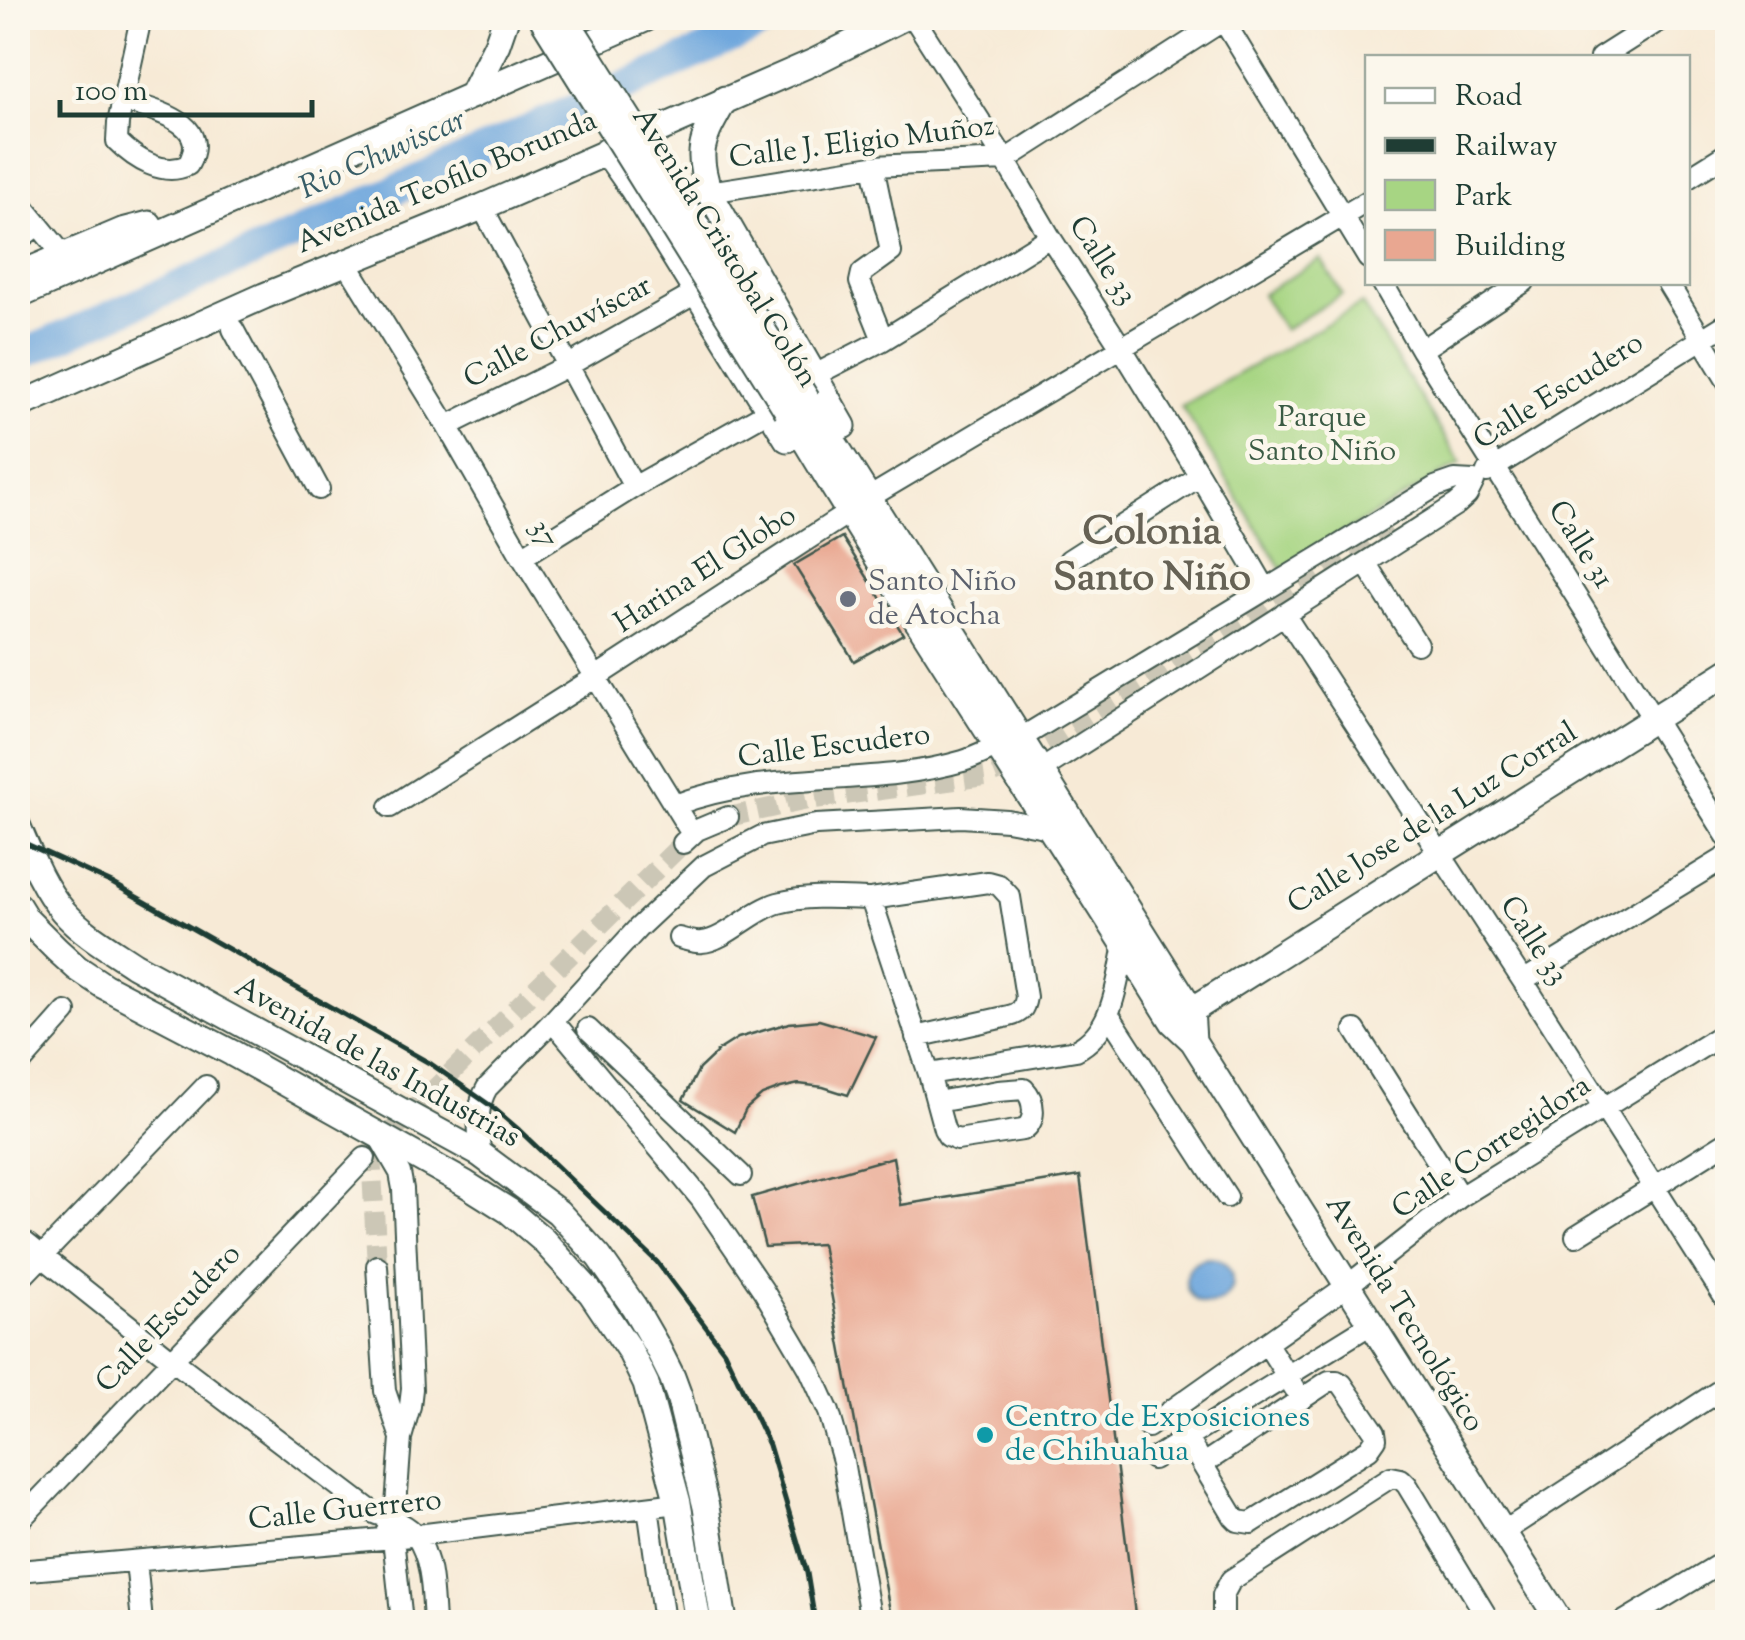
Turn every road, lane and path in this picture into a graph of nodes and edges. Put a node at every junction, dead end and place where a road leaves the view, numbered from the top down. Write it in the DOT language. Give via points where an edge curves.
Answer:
graph roads {
  1 [pos="141,18"];
  2 [pos="506,18"];
  3 [pos="542,18"];
  4 [pos="565,18"];
  5 [pos="647,18"];
  6 [pos="902,18"];
  7 [pos="914,18"];
  8 [pos="1663,18"];
  9 [pos="1223,19"];
  10 [pos="1605,55"];
  11 [pos="471,96"];
  12 [pos="123,100"];
  13 [pos="725,100"];
  14 [pos="606,151"];
  15 [pos="1728,153"];
  16 [pos="1006,160"];
  17 [pos="873,166"];
  18 [pos="1690,177"];
  19 [pos="709,192"];
  20 [pos="18,200"];
  21 [pos="1365,203"];
  22 [pos="482,207"];
  23 [pos="1343,216"];
  24 [pos="194,217"];
  25 [pos="38,226"];
  26 [pos="1050,238"];
  27 [pos="18,240"];
  28 [pos="1365,253"];
  29 [pos="64,256"];
  30 [pos="346,262"];
  31 [pos="18,275"];
  32 [pos="308,278"];
  33 [pos="1384,285"];
  34 [pos="1519,285"];
  35 [pos="1668,285"];
  36 [pos="696,293"];
  37 [pos="18,296"];
  38 [pos="1728,323"];
  39 [pos="233,329"];
  40 [pos="1700,339"];
  41 [pos="884,340"];
  42 [pos="1121,347"];
  43 [pos="1421,350"];
  44 [pos="568,364"];
  45 [pos="1728,382"];
  46 [pos="794,399"];
  47 [pos="18,406"];
  48 [pos="18,422"];
  49 [pos="447,426"];
  50 [pos="1496,468"];
  51 [pos="1200,476"];
  52 [pos="1474,481"];
  53 [pos="634,487"];
  54 [pos="320,489"];
  55 [pos="855,499"];
  56 [pos="1391,530"];
  57 [pos="522,557"];
  58 [pos="1069,560"];
  59 [pos="1366,564"];
  60 [pos="1266,589"];
  61 [pos="1284,614"];
  62 [pos="1417,644"];
  63 [pos="1728,672"];
  64 [pos="596,677"];
  65 [pos="1654,719"];
  66 [pos="1010,742"];
  67 [pos="1041,770"];
  68 [pos="675,805"];
  69 [pos="390,807"];
  70 [pos="728,817"];
  71 [pos="18,827"];
  72 [pos="1050,828"];
  73 [pos="1728,838"];
  74 [pos="687,839"];
  75 [pos="1441,853"];
  76 [pos="1728,856"];
  77 [pos="871,899"];
  78 [pos="18,906"];
  79 [pos="1132,915"];
  80 [pos="679,938"];
  81 [pos="1125,944"];
  82 [pos="1524,981"];
  83 [pos="66,1012"];
  84 [pos="1108,1013"];
  85 [pos="1182,1016"];
  86 [pos="553,1021"];
  87 [pos="588,1028"];
  88 [pos="1354,1030"];
  89 [pos="1728,1031"];
  90 [pos="916,1037"];
  91 [pos="18,1066"];
  92 [pos="929,1074"];
  93 [pos="206,1086"];
  94 [pos="937,1102"];
  95 [pos="1605,1108"];
  96 [pos="377,1133"];
  97 [pos="1728,1141"];
  98 [pos="480,1154"];
  99 [pos="365,1158"];
  100 [pos="741,1175"];
  101 [pos="1656,1187"];
  102 [pos="1227,1197"];
  103 [pos="1460,1197"];
  104 [pos="1576,1236"];
  105 [pos="18,1238"];
  106 [pos="41,1256"];
  107 [pos="377,1266"];
  108 [pos="18,1281"];
  109 [pos="1347,1286"];
  110 [pos="1728,1303"];
  111 [pos="1372,1324"];
  112 [pos="1267,1344"];
  113 [pos="171,1359"];
  114 [pos="1287,1378"];
  115 [pos="1728,1385"];
  116 [pos="1302,1398"];
  117 [pos="1148,1427"];
  118 [pos="401,1438"];
  119 [pos="1187,1439"];
  120 [pos="1153,1459"];
  121 [pos="1203,1464"];
  122 [pos="678,1503"];
  123 [pos="648,1507"];
  124 [pos="18,1522"];
  125 [pos="394,1529"];
  126 [pos="1503,1532"];
  127 [pos="415,1534"];
  128 [pos="1728,1559"];
  129 [pos="136,1561"];
  130 [pos="18,1570"];
  131 [pos="142,1622"];
  132 [pos="402,1622"];
  133 [pos="434,1622"];
  134 [pos="664,1622"];
  135 [pos="698,1622"];
  136 [pos="724,1622"];
  137 [pos="872,1622"];
  138 [pos="1223,1622"];
  139 [pos="1490,1622"];
  140 [pos="1560,1622"];
  141 [pos="1624,1622"];
  1 -- 12 [label="street"];
  2 -- 11 [label="main road"];
  3 -- 46 [label="main road, Avenida Cristobal Colón, bridge"];
  4 -- 46 [label="main road, Avenida Cristobal Colón, bridge"];
  5 -- 11 [label="main road"];
  6 -- 13 [label="main road, Avenida Teofilo Borunda"];
  7 -- 16 [label="street, Calle 33"];
  8 -- 10 [label="street"];
  9 -- 16 [label="street, Calle J. Eligio Muñoz"];
  9 -- 23 [label="street"];
  11 -- 24 [label="main road"];
  13 -- 14 [label="main road, Avenida Teofilo Borunda"];
  13 -- 19 [label="main road" via="702,144"];
  14 -- 22 [label="main road, Avenida Teofilo Borunda"];
  14 -- 36 [label="main road"];
  15 -- 18 [label="street"];
  16 -- 17 [label="street, Calle J. Eligio Muñoz"];
  16 -- 26 [label="street, Calle 33"];
  17 -- 19 [label="street, Calle J. Eligio Muñoz"];
  17 -- 41 [label="street" via="891,252 862,273 860,282"];
  19 -- 46 [label="main road"];
  20 -- 25 [label="street"];
  21 -- 23 [label="street, Harina El Globo"];
  22 -- 30 [label="main road, Avenida Teofilo Borunda"];
  22 -- 44 [label="street"];
  23 -- 28 [label="street"];
  23 -- 42 [label="street, Harina El Globo"];
  24 -- 29 [label="main road" via="154,222"];
  24 -- 37 [label="main road"];
  25 -- 27 [label="street"];
  25 -- 29 [label="street"];
  26 -- 41 [label="street"];
  26 -- 42 [label="street, Calle 33"];
  29 -- 31 [label="main road"];
  30 -- 32 [label="main road, Avenida Teofilo Borunda"];
  30 -- 49 [label="street, 37"];
  32 -- 39 [label="main road" via="285,301"];
  32 -- 47 [label="main road, Avenida Teofilo Borunda"];
  33 -- 43 [label="street, Calle 31"];
  34 -- 43 [label="street"];
  35 -- 40 [label="street"];
  36 -- 44 [label="street, Calle Chuvíscar"];
  36 -- 46 [label="main road"];
  38 -- 40 [label="street, Calle Escudero"];
  39 -- 48 [label="main road"];
  39 -- 54 [label="street"];
  40 -- 45 [label="street"];
  40 -- 50 [label="street, Calle Escudero"];
  41 -- 46 [label="street"];
  42 -- 51 [label="street, Calle 33"];
  42 -- 55 [label="street, Harina El Globo"];
  43 -- 50 [label="street, Calle 31"];
  44 -- 49 [label="street, Calle Chuvíscar"];
  44 -- 53 [label="street"];
  46 -- 53 [label="street"];
  46 -- 55 [label="main road, Avenida Cristobal Colón"];
  46 -- 55 [label="main road" via="810,476"];
  49 -- 57 [label="street, 37"];
  50 -- 52 [label="street, Calle Escudero"];
  50 -- 65 [label="street, Calle 31"];
  51 -- 58 [label="street"];
  51 -- 60 [label="street, Calle 33"];
  52 -- 56 [label="street, Calle Escudero"];
  52 -- 59 [label="street" via="1457,504"];
  52 -- 60 [label="street, Calle Escudero" via="1434,487"];
  53 -- 57 [label="street"];
  55 -- 64 [label="street, Harina El Globo"];
  55 -- 66 [label="main road, Avenida Tecnológico"];
  57 -- 64 [label="street, 37"];
  59 -- 61 [label="street"];
  59 -- 62 [label="street"];
  60 -- 66 [label="street, Calle Escudero"];
  61 -- 67 [label="street"];
  61 -- 75 [label="street, Calle 33"];
  63 -- 65 [label="main road, Calle Jose de la Luz Corral"];
  64 -- 68 [label="street, 37"];
  64 -- 69 [label="street, Harina El Globo"];
  65 -- 73 [label="street, Calle 31"];
  65 -- 75 [label="main road, Calle Jose de la Luz Corral"];
  66 -- 67 [label="main road, Avenida Tecnológico"];
  66 -- 68 [label="street, Calle Escudero" via="939,766 767,784"];
  66 -- 72 [label="main road, Avenida Tecnológico"];
  67 -- 79 [label="main road, Avenida Tecnológico"];
  68 -- 74 [label="street, 37"];
  70 -- 74 [label="street, Calle Escudero"];
  71 -- 98 [label="main road, Avenida de las Industrias" via="63,911 94,938"];
  72 -- 81 [label="main road, Avenida Tecnológico"];
  72 -- 86 [label="street" via="961,817 816,825 762,836 704,866"];
  75 -- 82 [label="street, Calle 33"];
  75 -- 85 [label="main road, Calle Jose de la Luz Corral"];
  76 -- 82 [label="street"];
  77 -- 80 [label="street" via="788,901 709,941"];
  77 -- 90 [label="street"];
  77 -- 90 [label="street" via="988,882 1010,897 1026,997 1020,1014"];
  78 -- 96 [label="main road, Avenida de las Industrias" via="56,950 104,986"];
  79 -- 81 [label="street"];
  79 -- 85 [label="main road, Avenida Tecnológico"];
  81 -- 84 [label="street"];
  81 -- 85 [label="main road, Avenida Tecnológico"];
  82 -- 95 [label="street, Calle 33"];
  83 -- 91 [label="street"];
  84 -- 92 [label="street" via="1093,1039 1076,1050"];
  84 -- 102 [label="street"];
  85 -- 109 [label="main road, Avenida Tecnológico"];
  86 -- 98 [label="street" via="481,1098"];
  86 -- 137 [label="street" via="702,1199 809,1368 842,1461"];
  87 -- 100 [label="street"];
  88 -- 103 [label="street"];
  89 -- 95 [label="street, Calle Corregidora"];
  90 -- 92 [label="street"];
  92 -- 94 [label="street"];
  93 -- 106 [label="street"];
  95 -- 101 [label="street, Calle 33"];
  95 -- 103 [label="street, Calle Corregidora"];
  96 -- 118 [label="street" via="400,1173 405,1207 412,1389"];
  96 -- 122 [label="main road, Avenida de las Industrias" via="510,1211 591,1292 646,1384"];
  97 -- 101 [label="street"];
  98 -- 136 [label="main road, Avenida de las Industrias" via="558,1212 600,1257 657,1347 694,1455"];
  99 -- 113 [label="street, Calle Escudero"];
  101 -- 104 [label="street"];
  101 -- 110 [label="street, Calle 33"];
  103 -- 109 [label="street, Calle Corregidora"];
  105 -- 106 [label="street"];
  106 -- 108 [label="street"];
  106 -- 113 [label="street"];
  107 -- 118 [label="street" via="385,1391"];
  109 -- 111 [label="main road, Avenida Tecnológico"];
  109 -- 112 [label="street, Calle Corregidora"];
  111 -- 114 [label="street"];
  111 -- 126 [label="main road, Avenida Tecnológico"];
  112 -- 114 [label="street"];
  112 -- 117 [label="street, Calle Corregidora"];
  113 -- 124 [label="street, Calle Escudero"];
  113 -- 125 [label="street"];
  114 -- 116 [label="street"];
  114 -- 119 [label="street"];
  115 -- 126 [label="street"];
  116 -- 121 [label="street"];
  116 -- 121 [label="street" via="1329,1381 1342,1384 1375,1432 1374,1444 1250,1523 1234,1516"];
  118 -- 125 [label="street"];
  119 -- 120 [label="street"];
  119 -- 121 [label="street"];
  122 -- 123 [label="street, Calle Guerrero"];
  122 -- 135 [label="main road, Avenida de las Industrias"];
  123 -- 127 [label="street, Calle Guerrero"];
  123 -- 134 [label="street"];
  125 -- 127 [label="street"];
  125 -- 129 [label="street, Calle Guerrero"];
  125 -- 132 [label="street"];
  126 -- 140 [label="main road, Avenida Tecnológico"];
  127 -- 133 [label="street" via="429,1572"];
  128 -- 141 [label="street"];
  129 -- 130 [label="street, Calle Guerrero"];
  129 -- 131 [label="street"];
  138 -- 139 [label="street" via="1231,1580 1390,1477 1407,1484"];
}
